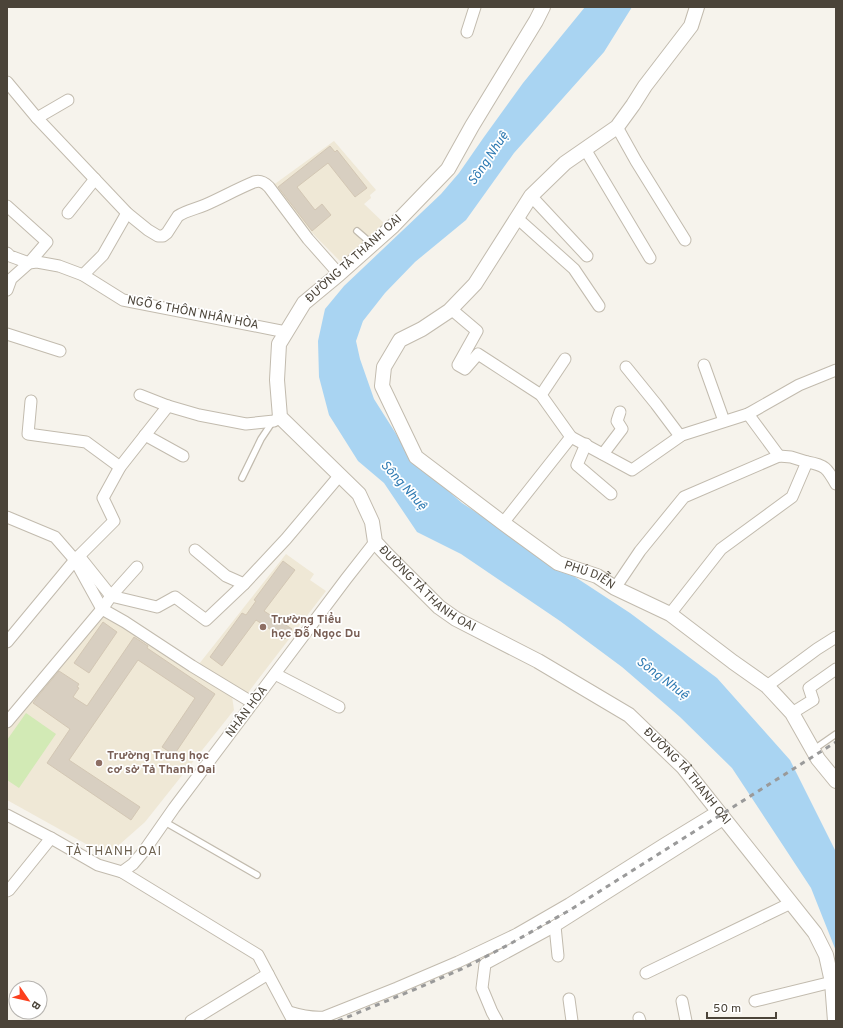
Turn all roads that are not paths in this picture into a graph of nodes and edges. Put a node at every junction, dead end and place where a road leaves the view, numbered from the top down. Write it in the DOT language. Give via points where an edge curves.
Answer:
graph roads {
  1 [pos="475,7"];
  2 [pos="543,7"];
  3 [pos="697,7"];
  4 [pos="467,32"];
  5 [pos="8,87"];
  6 [pos="68,100"];
  7 [pos="37,118"];
  8 [pos="617,127"];
  9 [pos="585,149"];
  10 [pos="95,179"];
  11 [pos="531,196"];
  12 [pos="7,206"];
  13 [pos="68,213"];
  14 [pos="127,213"];
  15 [pos="517,218"];
  16 [pos="357,231"];
  17 [pos="685,240"];
  18 [pos="372,244"];
  19 [pos="7,253"];
  20 [pos="587,256"];
  21 [pos="650,258"];
  22 [pos="29,263"];
  23 [pos="340,274"];
  24 [pos="83,275"];
  25 [pos="9,278"];
  26 [pos="7,290"];
  27 [pos="599,306"];
  28 [pos="451,309"];
  29 [pos="286,332"];
  30 [pos="7,334"];
  31 [pos="60,352"];
  32 [pos="565,359"];
  33 [pos="704,365"];
  34 [pos="626,367"];
  35 [pos="836,370"];
  36 [pos="140,395"];
  37 [pos="541,395"];
  38 [pos="31,401"];
  39 [pos="168,406"];
  40 [pos="620,412"];
  41 [pos="748,414"];
  42 [pos="277,419"];
  43 [pos="724,421"];
  44 [pos="145,435"];
  45 [pos="680,436"];
  46 [pos="571,437"];
  47 [pos="586,444"];
  48 [pos="603,454"];
  49 [pos="183,456"];
  50 [pos="779,456"];
  51 [pos="807,462"];
  52 [pos="120,467"];
  53 [pos="340,475"];
  54 [pos="242,478"];
  55 [pos="836,484"];
  56 [pos="611,494"];
  57 [pos="7,517"];
  58 [pos="503,523"];
  59 [pos="375,542"];
  60 [pos="195,550"];
  61 [pos="77,558"];
  62 [pos="137,567"];
  63 [pos="244,584"];
  64 [pos="615,588"];
  65 [pos="111,596"];
  66 [pos="102,608"];
  67 [pos="670,614"];
  68 [pos="836,637"];
  69 [pos="7,642"];
  70 [pos="836,669"];
  71 [pos="275,674"];
  72 [pos="767,686"];
  73 [pos="253,703"];
  74 [pos="339,707"];
  75 [pos="792,713"];
  76 [pos="7,722"];
  77 [pos="836,734"];
  78 [pos="813,750"];
  79 [pos="836,780"];
  80 [pos="7,815"];
  81 [pos="721,815"];
  82 [pos="165,822"];
  83 [pos="51,838"];
  84 [pos="122,872"];
  85 [pos="257,875"];
  86 [pos="7,891"];
  87 [pos="791,902"];
  88 [pos="555,926"];
  89 [pos="558,956"];
  90 [pos="646,973"];
  91 [pos="268,974"];
  92 [pos="832,982"];
  93 [pos="569,999"];
  94 [pos="682,1001"];
  95 [pos="755,1001"];
  96 [pos="291,1017"];
  97 [pos="191,1021"];
  98 [pos="497,1021"];
  99 [pos="572,1021"];
  100 [pos="686,1021"];
  101 [pos="835,1021"];
  1 -- 4 [label="street"];
  2 -- 18 [label="street, ĐƯỜNG TẢ THANH OAI" via="448,170"];
  3 -- 8 [label="street" via="691,26 644,86"];
  5 -- 7 [label="street"];
  6 -- 7 [label="street"];
  7 -- 10 [label="street"];
  8 -- 9 [label="street"];
  8 -- 17 [label="street"];
  9 -- 11 [label="street"];
  9 -- 21 [label="street"];
  10 -- 13 [label="street"];
  10 -- 14 [label="street"];
  11 -- 15 [label="street"];
  11 -- 20 [label="street"];
  12 -- 22 [label="street" via="47,242"];
  14 -- 23 [label="street" via="148,230 163,236 181,214 258,180 269,187 308,239"];
  14 -- 24 [label="street" via="103,255"];
  15 -- 27 [label="street" via="574,269"];
  15 -- 28 [label="street" via="475,284"];
  16 -- 18 [label="lane"];
  18 -- 23 [label="street, ĐƯỜNG TẢ THANH OAI"];
  19 -- 22 [label="street, NGÕ 6 THÔN NHÂN HÒA"];
  22 -- 24 [label="street, NGÕ 6 THÔN NHÂN HÒA" via="59,266"];
  22 -- 25 [label="street"];
  23 -- 29 [label="street, ĐƯỜNG TẢ THANH OAI" via="304,303"];
  24 -- 29 [label="street, NGÕ 6 THÔN NHÂN HÒA" via="123,300"];
  25 -- 26 [label="street"];
  28 -- 37 [label="street" via="477,331 458,365 465,368 478,354"];
  28 -- 58 [label="street, PHÚ DIỄN" via="422,329 400,340 384,367 382,386 416,457"];
  29 -- 42 [label="street, ĐƯỜNG TẢ THANH OAI" via="279,344"];
  30 -- 31 [label="street"];
  32 -- 37 [label="street"];
  33 -- 43 [label="street"];
  34 -- 45 [label="street"];
  35 -- 41 [label="street" via="799,385"];
  36 -- 39 [label="street"];
  37 -- 46 [label="street"];
  38 -- 52 [label="street" via="28,434 86,442"];
  39 -- 42 [label="street" via="246,424"];
  39 -- 44 [label="street"];
  40 -- 48 [label="street" via="617,421 622,429"];
  41 -- 43 [label="street"];
  41 -- 50 [label="street"];
  42 -- 53 [label="street, ĐƯỜNG TẢ THANH OAI"];
  42 -- 54 [label="lane" via="261,439"];
  43 -- 45 [label="street"];
  44 -- 49 [label="street"];
  44 -- 52 [label="street"];
  45 -- 48 [label="street" via="632,470"];
  46 -- 47 [label="street"];
  46 -- 58 [label="street"];
  47 -- 48 [label="street"];
  47 -- 56 [label="street" via="577,465"];
  50 -- 51 [label="street"];
  50 -- 64 [label="street" via="684,498 640,551"];
  51 -- 55 [label="street" via="823,466"];
  51 -- 67 [label="street" via="792,497 721,549"];
  52 -- 61 [label="street" via="103,498 114,521"];
  53 -- 59 [label="street, ĐƯỜNG TẢ THANH OAI" via="359,494 372,522"];
  53 -- 63 [label="street"];
  57 -- 61 [label="street" via="55,537"];
  58 -- 64 [label="street, PHÚ DIỄN" via="558,563 598,576"];
  59 -- 71 [label="street, NHÂN HÒA"];
  59 -- 81 [label="street, ĐƯỜNG TẢ THANH OAI" via="438,607 456,619 538,661 629,715 683,767"];
  60 -- 63 [label="street" via="226,576"];
  61 -- 65 [label="street"];
  61 -- 66 [label="street"];
  61 -- 69 [label="street"];
  62 -- 65 [label="street"];
  63 -- 65 [label="street" via="206,620 175,597 157,607"];
  64 -- 67 [label="street, PHÚ DIỄN"];
  65 -- 66 [label="street"];
  66 -- 73 [label="street"];
  66 -- 76 [label="street"];
  67 -- 72 [label="street, PHÚ DIỄN"];
  68 -- 72 [label="street"];
  70 -- 75 [label="street" via="809,688 814,700"];
  71 -- 73 [label="street, NHÂN HÒA"];
  71 -- 74 [label="street"];
  72 -- 75 [label="street, PHÚ DIỄN"];
  73 -- 82 [label="street, NHÂN HÒA"];
  75 -- 78 [label="street, PHÚ DIỄN"];
  77 -- 78 [label="lane"];
  78 -- 79 [label="street, PHÚ DIỄN"];
  80 -- 83 [label="street"];
  81 -- 87 [label="street, ĐƯỜNG TẢ THANH OAI"];
  81 -- 88 [label="street"];
  81 -- 96 [label="street" via="664,844 547,918 517,934 397,988 324,1017"];
  82 -- 84 [label="street, NHÂN HÒA" via="144,852"];
  82 -- 85 [label="lane"];
  83 -- 84 [label="street" via="98,864"];
  83 -- 86 [label="street"];
  84 -- 91 [label="street" via="258,955"];
  87 -- 90 [label="street"];
  87 -- 92 [label="street, ĐƯỜNG TẢ THANH OAI" via="815,933 826,955"];
  88 -- 89 [label="street"];
  88 -- 98 [label="street" via="485,964 482,988"];
  91 -- 96 [label="street"];
  91 -- 97 [label="street"];
  92 -- 95 [label="street"];
  92 -- 101 [label="street, ĐƯỜNG TẢ THANH OAI"];
  93 -- 99 [label="street"];
  94 -- 100 [label="street"];
}
